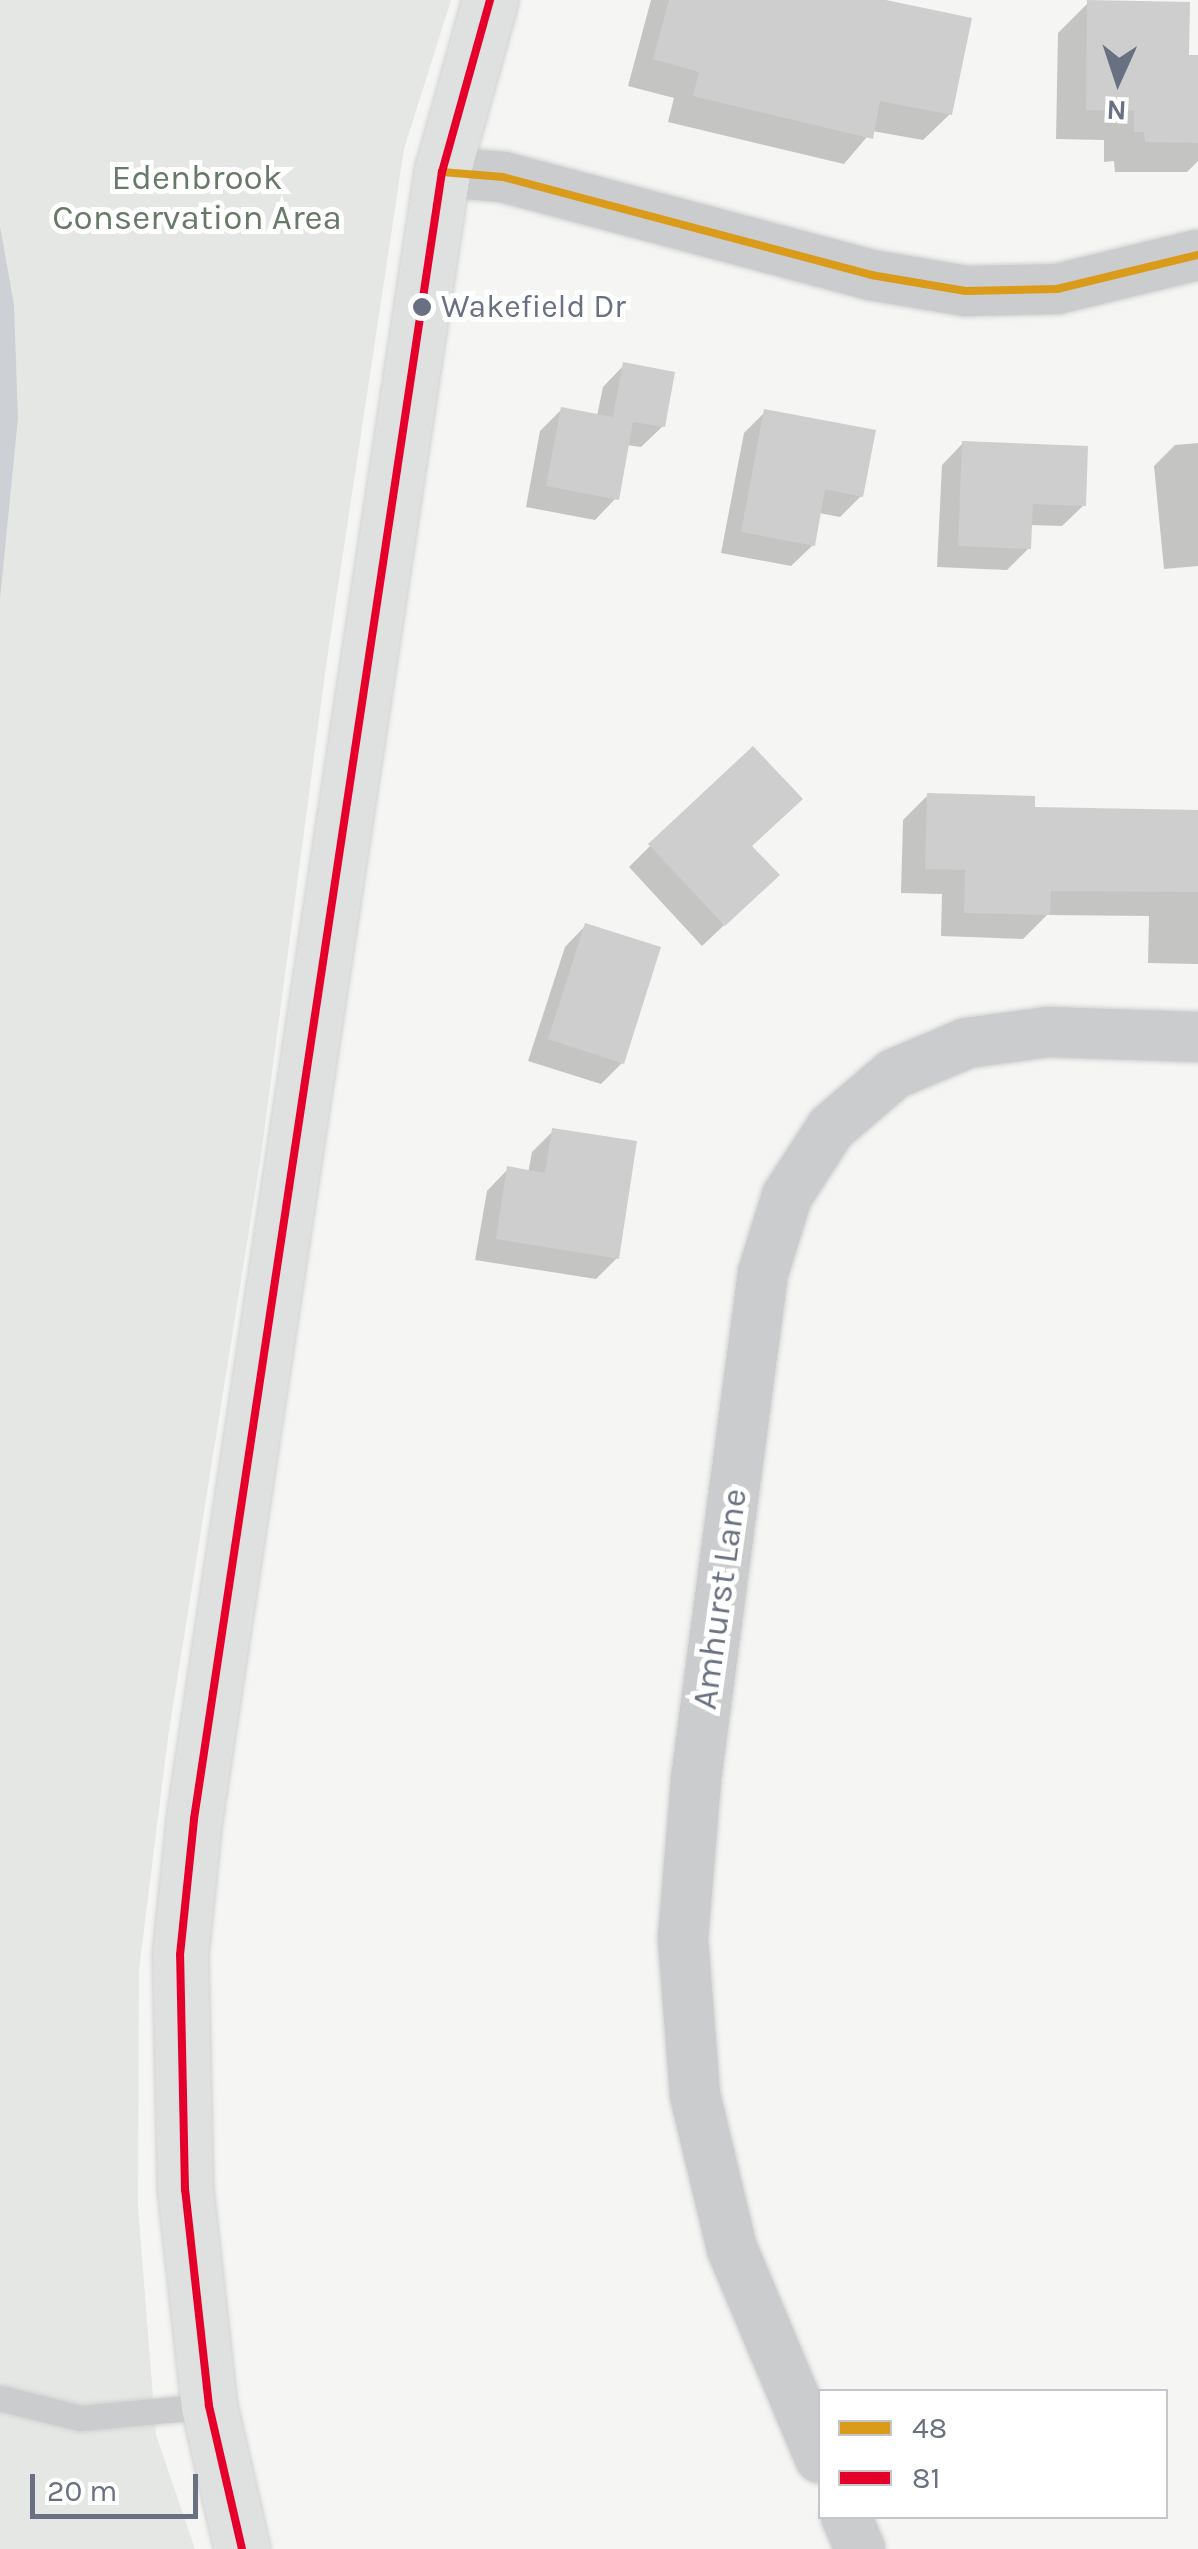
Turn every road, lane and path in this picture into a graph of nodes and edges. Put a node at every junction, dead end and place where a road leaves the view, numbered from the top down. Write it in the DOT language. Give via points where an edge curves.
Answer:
graph roads {
  1 [pos="490,0"];
  2 [pos="442,172"];
  3 [pos="1198,255"];
  4 [pos="1198,1037"];
  5 [pos="0,2398"];
  6 [pos="209,2406"];
  7 [pos="818,2453"];
  8 [pos="847,2519"];
  9 [pos="242,2549"];
  10 [pos="860,2549"];
  1 -- 2 [label="street"];
  2 -- 3 [label="street" via="503,177 871,275 966,291 1056,288"];
  2 -- 6 [label="street" via="194,1819 180,1955 186,2190"];
  4 -- 7 [label="street, Amhurst Lane" via="1032,1034 967,1043 894,1074 831,1128 787,1196 763,1273 696,1779 683,1938 695,2095 732,2249"];
  5 -- 6 [label="lane" via="80,2418"];
  6 -- 9 [label="street"];
  8 -- 10 [label="street"];
}
